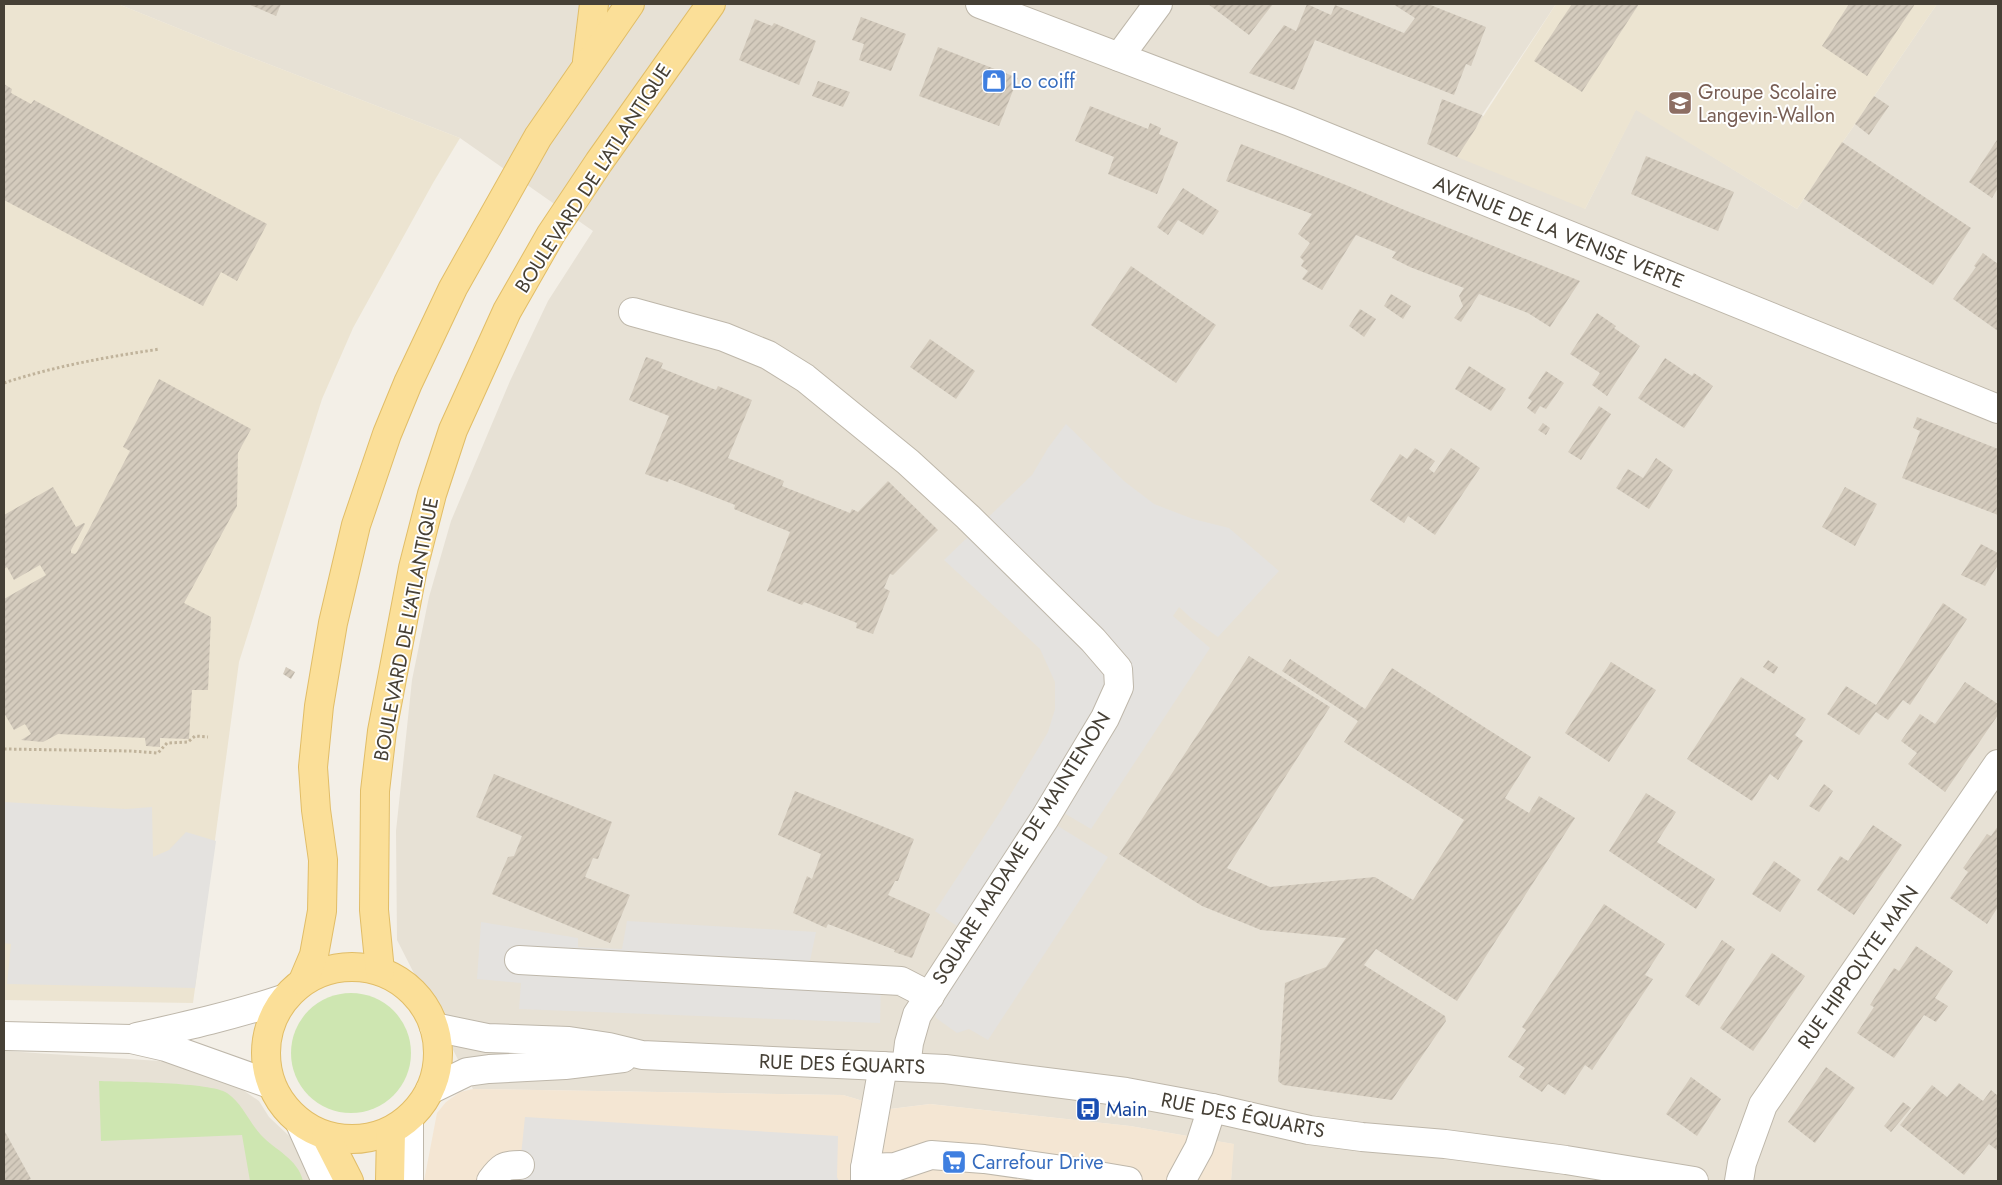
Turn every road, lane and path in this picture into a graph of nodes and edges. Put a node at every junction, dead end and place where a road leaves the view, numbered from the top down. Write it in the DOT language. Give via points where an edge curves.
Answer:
graph roads {
  1 [pos="594,4"];
  2 [pos="630,4"];
  3 [pos="711,4"];
  4 [pos="980,4"];
  5 [pos="1158,4"];
  6 [pos="1119,57"];
  7 [pos="586,65"];
  8 [pos="633,312"];
  9 [pos="160,348"];
  10 [pos="4,383"];
  11 [pos="1998,408"];
  12 [pos="208,738"];
  13 [pos="4,749"];
  14 [pos="1998,764"];
  15 [pos="519,960"];
  16 [pos="380,971"];
  17 [pos="303,981"];
  18 [pos="930,996"];
  19 [pos="283,999"];
  20 [pos="434,1027"];
  21 [pos="4,1036"];
  22 [pos="131,1039"];
  23 [pos="642,1055"];
  24 [pos="894,1067"];
  25 [pos="270,1084"];
  26 [pos="430,1090"];
  27 [pos="1212,1108"];
  28 [pos="300,1123"];
  29 [pos="400,1125"];
  30 [pos="326,1136"];
  31 [pos="520,1165"];
  32 [pos="902,1174"];
  33 [pos="865,1175"];
  34 [pos="1048,1175"];
  35 [pos="326,1181"];
  36 [pos="349,1181"];
  37 [pos="390,1181"];
  38 [pos="408,1181"];
  39 [pos="492,1181"];
  40 [pos="1128,1181"];
  41 [pos="1181,1181"];
  42 [pos="1694,1181"];
  43 [pos="1739,1181"];
  1 -- 7 [label="main road"];
  2 -- 7 [label="main road"];
  3 -- 16 [label="main road, BOULEVARD DE L'ATLANTIQUE" via="551,234 506,311 453,430 432,494 414,568 382,731 376,790 374,910"];
  4 -- 6 [label="street, AVENUE DE LA VENISE VERTE"];
  5 -- 6 [label="street"];
  6 -- 11 [label="street, AVENUE DE LA VENISE VERTE" via="1290,122"];
  7 -- 17 [label="main road" via="538,137 454,288 408,383 356,525 333,623 319,706 313,767 324,860 322,911 314,955"];
  8 -- 18 [label="street, SQUARE MADAME DE MAINTENON" via="724,337 768,356 805,378 908,462 968,517 1093,640 1118,669 1119,687 1105,718"];
  9 -- 10 [label="path" via="93,359"];
  12 -- 13 [label="path" via="194,736 188,742 167,743 158,753"];
  14 -- 43 [label="street, RUE HIPPOLYTE MAIN" via="1762,1105"];
  15 -- 18 [label="street" via="901,981"];
  16 -- 17 [label="main road" via="354,966 328,969"];
  16 -- 20 [label="main road" via="404,984 423,1003"];
  17 -- 19 [label="main road"];
  18 -- 24 [label="street, SQUARE MADAME DE MAINTENON" via="917,1015 909,1043"];
  19 -- 22 [label="street"];
  19 -- 25 [label="main road" via="265,1040"];
  20 -- 23 [label="street, RUE DES ÉQUARTS" via="487,1038 570,1041"];
  20 -- 26 [label="main road" via="438,1048 437,1070"];
  21 -- 22 [label="street"];
  22 -- 25 [label="street" via="166,1046"];
  23 -- 24 [label="street, RUE DES ÉQUARTS"];
  23 -- 26 [label="street, RUE DES ÉQUARTS" via="607,1061 467,1072"];
  24 -- 27 [label="street, RUE DES ÉQUARTS" via="945,1069 1126,1092"];
  24 -- 33 [label="street, SQUARE MADAME DE MAINTENON"];
  25 -- 28 [label="main road" via="282,1106"];
  26 -- 29 [label="main road" via="421,1106"];
  27 -- 41 [label="street" via="1199,1148"];
  27 -- 42 [label="street, RUE DES ÉQUARTS" via="1309,1130 1566,1160"];
  28 -- 30 [label="main road"];
  28 -- 35 [label="street"];
  29 -- 30 [label="main road" via="370,1138 348,1140"];
  29 -- 37 [label="main road"];
  29 -- 38 [label="street"];
  30 -- 36 [label="main road"];
  31 -- 39 [label="street" via="507,1165"];
  32 -- 33 [label="street"];
  32 -- 34 [label="street" via="931,1155 984,1159"];
  34 -- 40 [label="street"];
}
